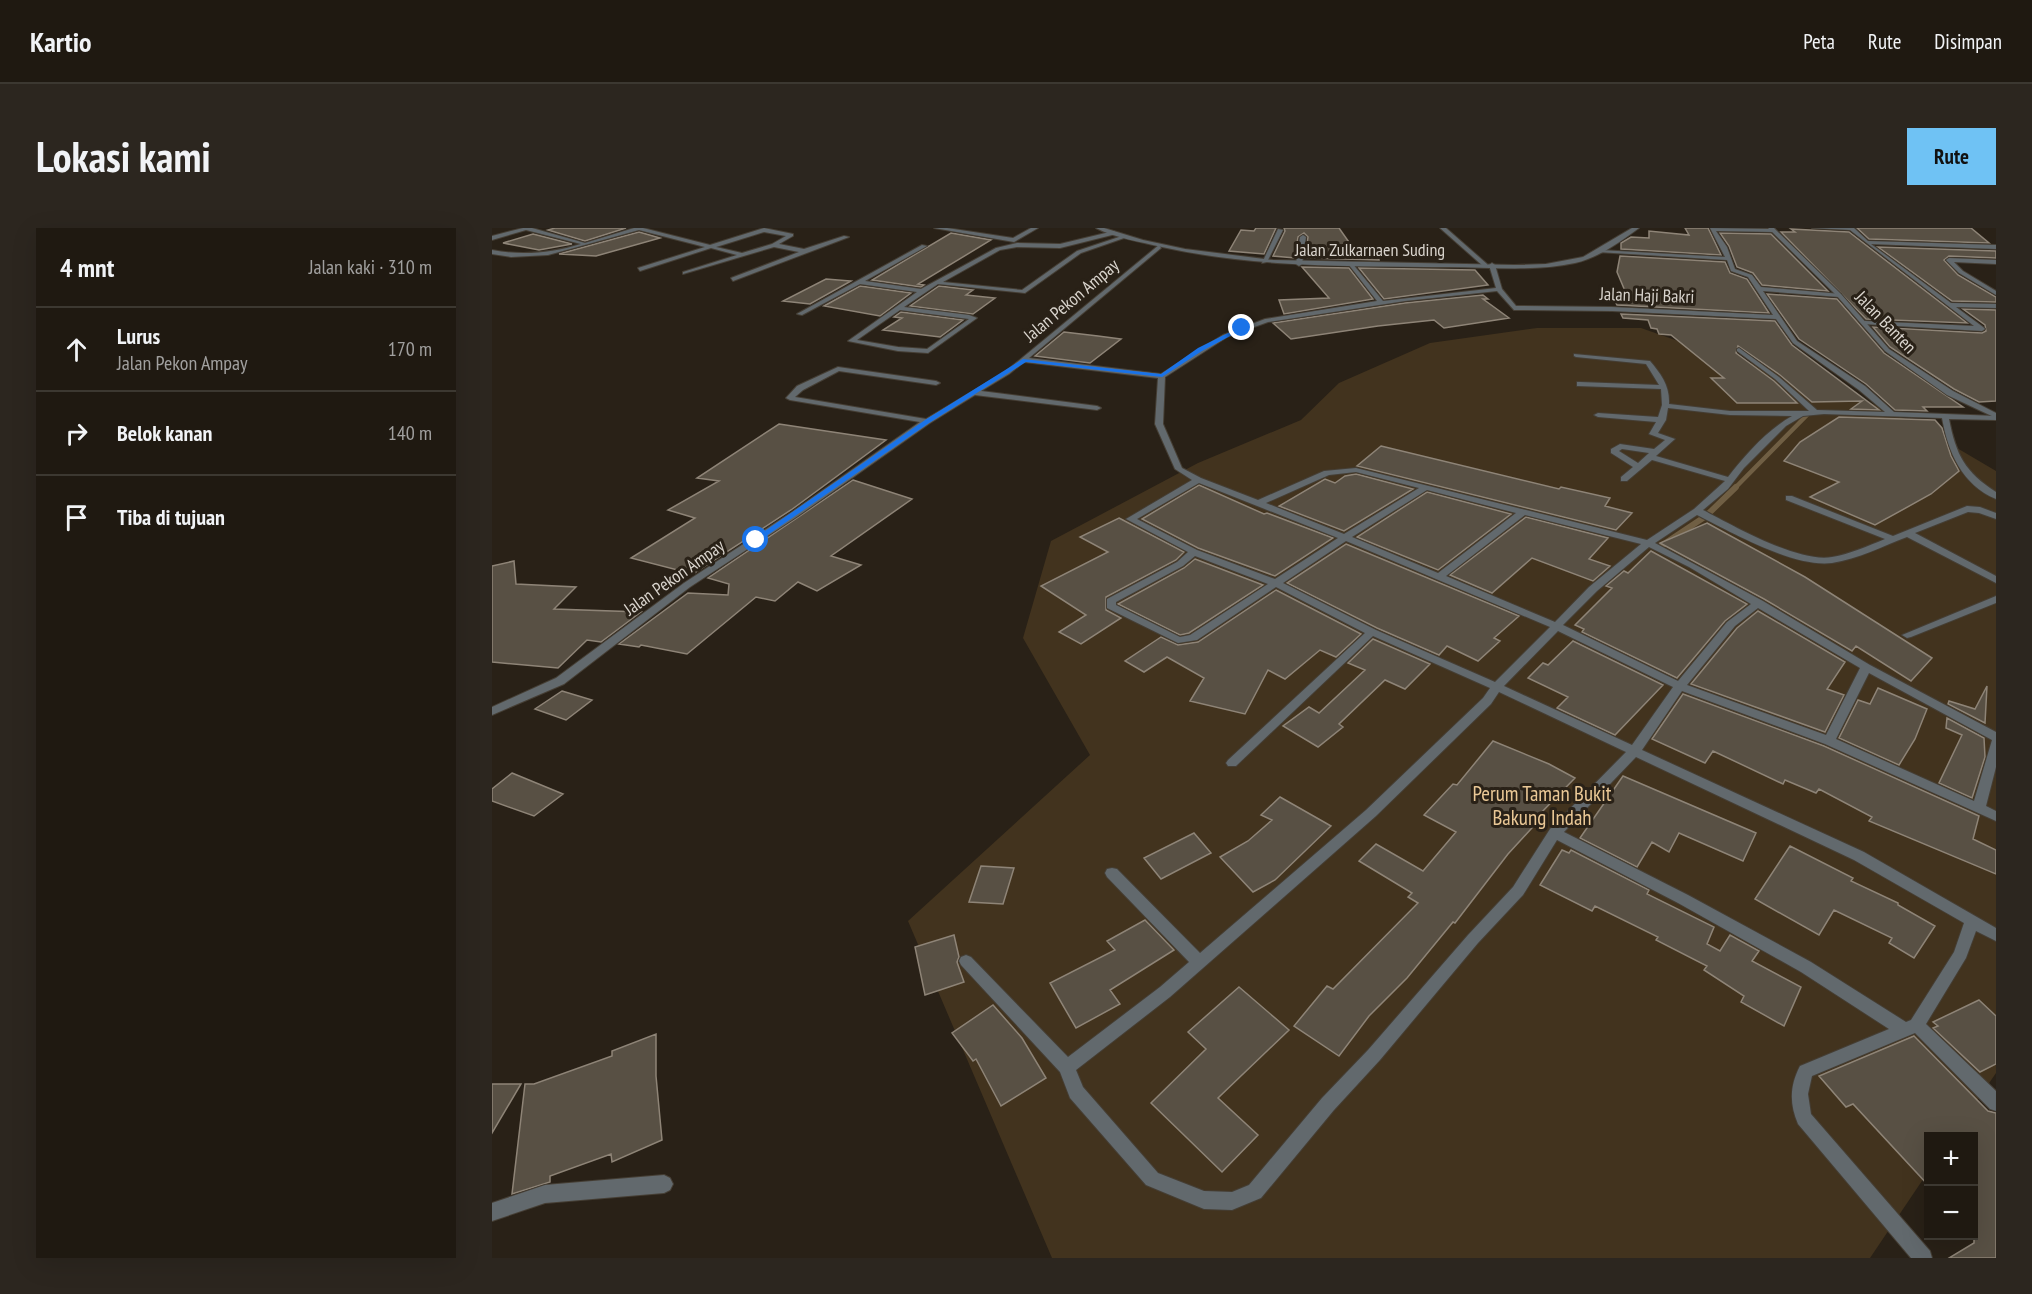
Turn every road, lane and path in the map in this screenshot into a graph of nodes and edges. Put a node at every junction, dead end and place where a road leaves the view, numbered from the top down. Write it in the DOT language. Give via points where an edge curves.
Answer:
graph roads {
  1 [pos="528,228"];
  2 [pos="638,228"];
  3 [pos="754,228"];
  4 [pos="937,228"];
  5 [pos="1035,228"];
  6 [pos="1099,228"];
  7 [pos="1443,228"];
  8 [pos="1636,228"];
  9 [pos="1815,228"];
  10 [pos="767,229"];
  11 [pos="1772,229"];
  12 [pos="1851,229"];
  13 [pos="1280,230"];
  14 [pos="1114,233"];
  15 [pos="846,237"];
  16 [pos="1124,237"];
  17 [pos="1303,237"];
  18 [pos="492,238"];
  19 [pos="1086,240"];
  20 [pos="1868,242"];
  21 [pos="586,244"];
  22 [pos="774,245"];
  23 [pos="1099,245"];
  24 [pos="924,246"];
  25 [pos="1060,246"];
  26 [pos="711,247"];
  27 [pos="1159,247"];
  28 [pos="1996,247"];
  29 [pos="804,251"];
  30 [pos="492,252"];
  31 [pos="1079,252"];
  32 [pos="1600,252"];
  33 [pos="743,255"];
  34 [pos="1729,259"];
  35 [pos="1264,262"];
  36 [pos="1996,262"];
  37 [pos="1299,264"];
  38 [pos="1352,265"];
  39 [pos="1489,265"];
  40 [pos="640,269"];
  41 [pos="685,273"];
  42 [pos="733,279"];
  43 [pos="860,282"];
  44 [pos="940,283"];
  45 [pos="1499,289"];
  46 [pos="1759,289"];
  47 [pos="922,291"];
  48 [pos="1996,293"];
  49 [pos="1839,295"];
  50 [pos="1380,302"];
  51 [pos="1951,305"];
  52 [pos="1996,306"];
  53 [pos="899,308"];
  54 [pos="800,314"];
  55 [pos="1778,317"];
  56 [pos="1865,323"];
  57 [pos="1739,350"];
  58 [pos="1576,355"];
  59 [pos="1024,360"];
  60 [pos="1162,376"];
  61 [pos="936,383"];
  62 [pos="1580,384"];
  63 [pos="1663,387"];
  64 [pos="976,393"];
  65 [pos="1668,406"];
  66 [pos="1097,408"];
  67 [pos="1816,413"];
  68 [pos="1800,414"];
  69 [pos="1892,414"];
  70 [pos="1598,415"];
  71 [pos="1945,416"];
  72 [pos="1996,417"];
  73 [pos="1662,420"];
  74 [pos="927,421"];
  75 [pos="1654,455"];
  76 [pos="1639,467"];
  77 [pos="1624,479"];
  78 [pos="1198,480"];
  79 [pos="1730,480"];
  80 [pos="1424,489"];
  81 [pos="1996,496"];
  82 [pos="1789,498"];
  83 [pos="1259,503"];
  84 [pos="1697,511"];
  85 [pos="1523,512"];
  86 [pos="1996,516"];
  87 [pos="1907,533"];
  88 [pos="1345,537"];
  89 [pos="1893,539"];
  90 [pos="1648,543"];
  91 [pos="1194,552"];
  92 [pos="1439,577"];
  93 [pos="1996,580"];
  94 [pos="1276,583"];
  95 [pos="1996,599"];
  96 [pos="1759,603"];
  97 [pos="1558,627"];
  98 [pos="1372,632"];
  99 [pos="1907,634"];
  100 [pos="1866,667"];
  101 [pos="1680,686"];
  102 [pos="1497,687"];
  103 [pos="492,711"];
  104 [pos="1996,737"];
  105 [pos="1829,741"];
  106 [pos="1996,743"];
  107 [pos="1634,752"];
  108 [pos="1232,763"];
  109 [pos="1979,808"];
  110 [pos="1996,816"];
  111 [pos="1555,833"];
  112 [pos="1113,873"];
  113 [pos="1972,920"];
  114 [pos="1996,935"];
  115 [pos="966,961"];
  116 [pos="1198,961"];
  117 [pos="1910,1028"];
  118 [pos="1067,1067"];
  119 [pos="1996,1103"];
  120 [pos="664,1184"];
  121 [pos="492,1212"];
  122 [pos="1923,1258"];
  1 -- 18 [label="street"];
  1 -- 21 [label="street"];
  2 -- 21 [label="street"];
  2 -- 26 [label="street"];
  3 -- 10 [label="street"];
  4 -- 5 [label="street" via="1014,240"];
  6 -- 14 [label="street, Jalan Zulkarnaen Suding"];
  7 -- 39 [label="street"];
  8 -- 32 [label="street, Jalan Zulkarnaen Suding"];
  9 -- 12 [label="street"];
  10 -- 22 [label="street" via="791,235"];
  10 -- 26 [label="street"];
  11 -- 34 [label="street" via="1712,229"];
  11 -- 49 [label="street, Jalan Banten"];
  12 -- 20 [label="street"];
  13 -- 35 [label="street"];
  14 -- 16 [label="street, Jalan Zulkarnaen Suding"];
  14 -- 19 [label="street"];
  15 -- 29 [label="street"];
  16 -- 23 [label="street"];
  16 -- 27 [label="street, Jalan Zulkarnaen Suding"];
  17 -- 37 [label="street"];
  19 -- 23 [label="street"];
  19 -- 25 [label="street"];
  20 -- 28 [label="street"];
  20 -- 51 [label="street"];
  21 -- 30 [label="street" via="537,256"];
  22 -- 29 [label="street"];
  22 -- 33 [label="street"];
  23 -- 31 [label="street"];
  24 -- 43 [label="street"];
  25 -- 31 [label="street"];
  25 -- 44 [label="street" via="1017,245 998,249"];
  26 -- 33 [label="street"];
  26 -- 40 [label="street"];
  27 -- 35 [label="street, Jalan Zulkarnaen Suding"];
  27 -- 59 [label="street, Jalan Pekon Ampay"];
  29 -- 42 [label="street"];
  31 -- 44 [label="street" via="1023,291"];
  32 -- 34 [label="street"];
  32 -- 39 [label="street, Jalan Zulkarnaen Suding" via="1579,261 1553,265"];
  33 -- 41 [label="street"];
  34 -- 46 [label="street" via="1733,270 1748,274"];
  35 -- 37 [label="street, Jalan Zulkarnaen Suding"];
  36 -- 48 [label="street" via="1949,260"];
  37 -- 38 [label="street, Jalan Zulkarnaen Suding"];
  38 -- 39 [label="street, Jalan Zulkarnaen Suding"];
  38 -- 50 [label="street"];
  39 -- 45 [label="street"];
  43 -- 47 [label="street"];
  43 -- 54 [label="street"];
  44 -- 47 [label="street"];
  45 -- 50 [label="street"];
  45 -- 55 [label="street, Jalan Haji Bakri" via="1514,308"];
  46 -- 49 [label="street"];
  46 -- 55 [label="street"];
  47 -- 53 [label="street"];
  49 -- 56 [label="street, Jalan Banten"];
  50 -- 60 [label="street" via="1254,323 1200,350"];
  51 -- 52 [label="street"];
  51 -- 56 [label="street" via="1982,328"];
  53 -- 53 [label="street" via="851,341 928,351 974,318"];
  55 -- 69 [label="street" via="1801,347 1863,388"];
  56 -- 72 [label="street, Jalan Banten" via="1887,350 1911,369"];
  57 -- 67 [label="street" via="1778,378"];
  58 -- 63 [label="street" via="1648,362"];
  59 -- 60 [label="street"];
  59 -- 64 [label="street, Jalan Pekon Ampay"];
  60 -- 78 [label="street" via="1159,424 1179,469"];
  61 -- 74 [label="street" via="838,369 800,388 790,398"];
  62 -- 63 [label="street"];
  63 -- 65 [label="street"];
  64 -- 66 [label="street"];
  64 -- 74 [label="street, Jalan Pekon Ampay"];
  65 -- 68 [label="street" via="1730,413"];
  65 -- 73 [label="street"];
  67 -- 68 [label="street"];
  67 -- 69 [label="street"];
  68 -- 79 [label="street" via="1783,424"];
  69 -- 71 [label="street"];
  70 -- 73 [label="street"];
  71 -- 72 [label="street"];
  71 -- 81 [label="street" via="1951,450 1958,464"];
  73 -- 75 [label="street" via="1653,434 1671,440"];
  74 -- 103 [label="street, Jalan Pekon Ampay" via="687,585 560,681"];
  75 -- 76 [label="street"];
  75 -- 76 [label="street" via="1620,446 1614,451"];
  75 -- 79 [label="street"];
  76 -- 77 [label="street"];
  78 -- 83 [label="street"];
  78 -- 91 [label="street" via="1130,519"];
  79 -- 84 [label="street"];
  80 -- 83 [label="street" via="1356,470 1336,470"];
  80 -- 85 [label="street"];
  80 -- 88 [label="street"];
  82 -- 89 [label="street"];
  83 -- 88 [label="street"];
  84 -- 89 [label="street" via="1805,560 1831,560"];
  84 -- 90 [label="street"];
  85 -- 90 [label="street"];
  85 -- 92 [label="street"];
  86 -- 87 [label="street" via="1967,509"];
  87 -- 89 [label="street"];
  87 -- 93 [label="street"];
  88 -- 92 [label="street"];
  88 -- 94 [label="street"];
  90 -- 96 [label="street"];
  90 -- 97 [label="street" via="1593,588"];
  91 -- 94 [label="street"];
  91 -- 94 [label="street" via="1180,564 1111,601 1111,606 1184,640 1206,631"];
  92 -- 97 [label="street"];
  94 -- 98 [label="street"];
  95 -- 99 [label="street"];
  96 -- 100 [label="street"];
  96 -- 101 [label="street" via="1731,624"];
  97 -- 101 [label="street"];
  97 -- 102 [label="street"];
  98 -- 102 [label="street"];
  98 -- 108 [label="street"];
  100 -- 104 [label="street"];
  100 -- 105 [label="street"];
  101 -- 105 [label="street"];
  101 -- 107 [label="street"];
  102 -- 107 [label="street"];
  102 -- 116 [label="street" via="1371,813"];
  105 -- 109 [label="street"];
  106 -- 109 [label="street"];
  107 -- 111 [label="street"];
  107 -- 113 [label="street" via="1859,856"];
  109 -- 110 [label="street"];
  111 -- 117 [label="street" via="1683,898"];
  111 -- 118 [label="street" via="1518,891 1255,1192 1232,1202 1204,1200 1152,1179 1076,1092"];
  112 -- 116 [label="street"];
  113 -- 114 [label="street"];
  113 -- 117 [label="street" via="1961,954"];
  115 -- 118 [label="street"];
  116 -- 118 [label="street" via="1165,992"];
  117 -- 119 [label="street"];
  117 -- 122 [label="street" via="1806,1071 1799,1084 1798,1098 1804,1118"];
  120 -- 121 [label="street" via="545,1194"];
}
